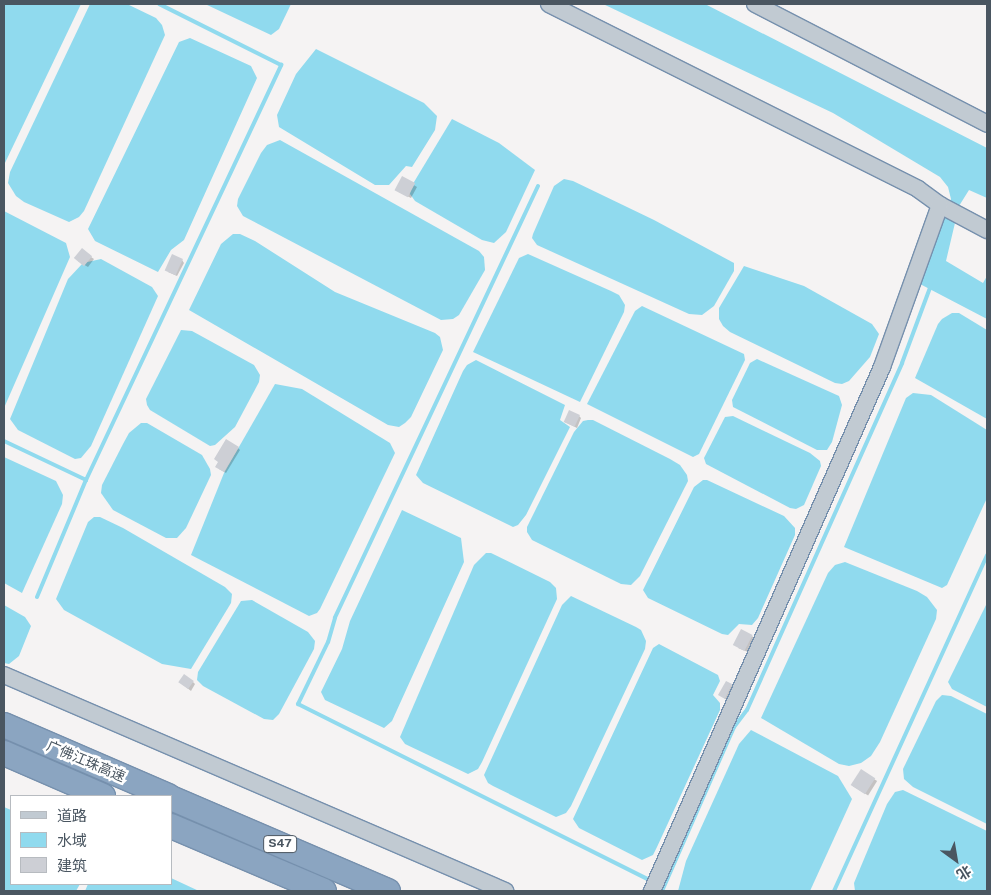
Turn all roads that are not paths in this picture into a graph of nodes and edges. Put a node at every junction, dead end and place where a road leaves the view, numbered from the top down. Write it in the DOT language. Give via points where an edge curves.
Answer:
graph roads {
  1 [pos="549,4"];
  2 [pos="755,4"];
  3 [pos="987,124"];
  4 [pos="940,205"];
  5 [pos="987,230"];
  6 [pos="4,675"];
  7 [pos="4,725"];
  8 [pos="4,753"];
  9 [pos="101,795"];
  10 [pos="165,795"];
  11 [pos="172,798"];
  12 [pos="172,826"];
  13 [pos="324,891"];
  14 [pos="388,891"];
  15 [pos="505,891"];
  16 [pos="652,891"];
  1 -- 4 [label="street" via="909,185"];
  2 -- 3 [label="street"];
  4 -- 5 [label="street"];
  4 -- 16 [label="street" via="882,367"];
  6 -- 15 [label="street"];
  7 -- 10 [label="highway, 广佛江珠高速 / S47"];
  8 -- 9 [label="highway, 广佛江珠高速"];
  11 -- 14 [label="highway, 广佛江珠高速 / S47"];
  12 -- 13 [label="highway, S47"];
}
